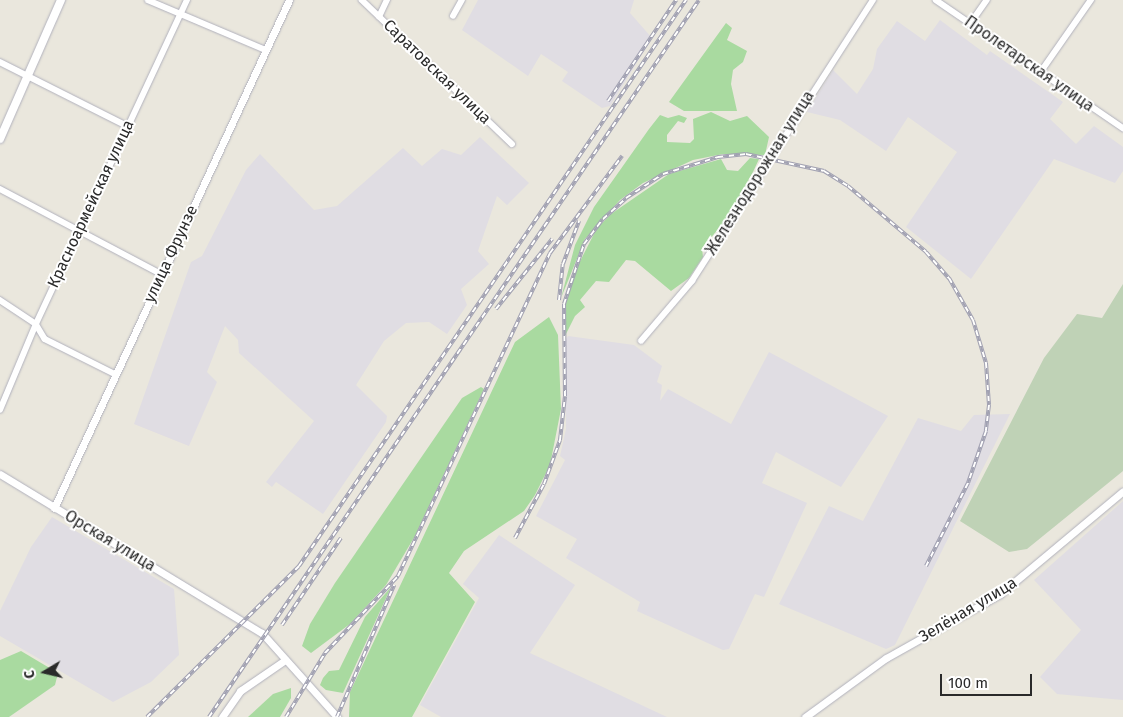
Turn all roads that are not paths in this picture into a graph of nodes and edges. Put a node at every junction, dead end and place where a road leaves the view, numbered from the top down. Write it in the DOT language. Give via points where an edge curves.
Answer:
graph roads {
  1 [pos="61,0"];
  2 [pos="148,0"];
  3 [pos="187,0"];
  4 [pos="289,0"];
  5 [pos="362,0"];
  6 [pos="387,0"];
  7 [pos="462,0"];
  8 [pos="873,0"];
  9 [pos="936,0"];
  10 [pos="987,0"];
  11 [pos="1091,0"];
  12 [pos="181,12"];
  13 [pos="452,16"];
  14 [pos="379,17"];
  15 [pos="970,24"];
  16 [pos="266,50"];
  17 [pos="0,62"];
  18 [pos="1040,73"];
  19 [pos="26,75"];
  20 [pos="1123,118"];
  21 [pos="127,126"];
  22 [pos="1121,127"];
  23 [pos="0,138"];
  24 [pos="512,144"];
  25 [pos="0,190"];
  26 [pos="79,231"];
  27 [pos="161,274"];
  28 [pos="0,300"];
  29 [pos="36,324"];
  30 [pos="641,341"];
  31 [pos="115,374"];
  32 [pos="0,410"];
  33 [pos="0,474"];
  34 [pos="1123,491"];
  35 [pos="54,508"];
  36 [pos="285,660"];
  37 [pos="222,717"];
  38 [pos="337,717"];
  39 [pos="805,717"];
  1 -- 19 [label="main road"];
  2 -- 12 [label="street"];
  3 -- 12 [label="street, Красноармейская улица"];
  4 -- 16 [label="street, улица Фрунзе"];
  5 -- 14 [label="street, Саратовская улица"];
  6 -- 14 [label="street"];
  7 -- 13 [label="street"];
  8 -- 30 [label="street, Железнодорожная улица" via="692,281"];
  9 -- 15 [label="street, Пролетарская улица"];
  10 -- 15 [label="street"];
  11 -- 18 [label="street"];
  12 -- 16 [label="street"];
  12 -- 21 [label="street, Красноармейская улица"];
  14 -- 24 [label="street, Саратовская улица"];
  15 -- 18 [label="street, Пролетарская улица"];
  16 -- 27 [label="street, улица Фрунзе"];
  17 -- 19 [label="street"];
  18 -- 22 [label="street, Пролетарская улица"];
  19 -- 21 [label="street"];
  19 -- 23 [label="main road"];
  20 -- 22 [label="street"];
  21 -- 26 [label="street, Красноармейская улица"];
  25 -- 26 [label="street"];
  26 -- 27 [label="street"];
  26 -- 29 [label="street, Красноармейская улица"];
  27 -- 31 [label="street, улица Фрунзе"];
  28 -- 29 [label="street"];
  29 -- 31 [label="street" via="44,339"];
  29 -- 32 [label="street, Красноармейская улица"];
  31 -- 35 [label="street, улица Фрунзе"];
  33 -- 35 [label="street, Орская улица"];
  34 -- 39 [label="street, Зелёная улица" via="1000,594 886,658"];
  35 -- 36 [label="street, Орская улица" via="221,607 262,634"];
  36 -- 37 [label="street" via="240,691"];
  36 -- 38 [label="street"];
}
